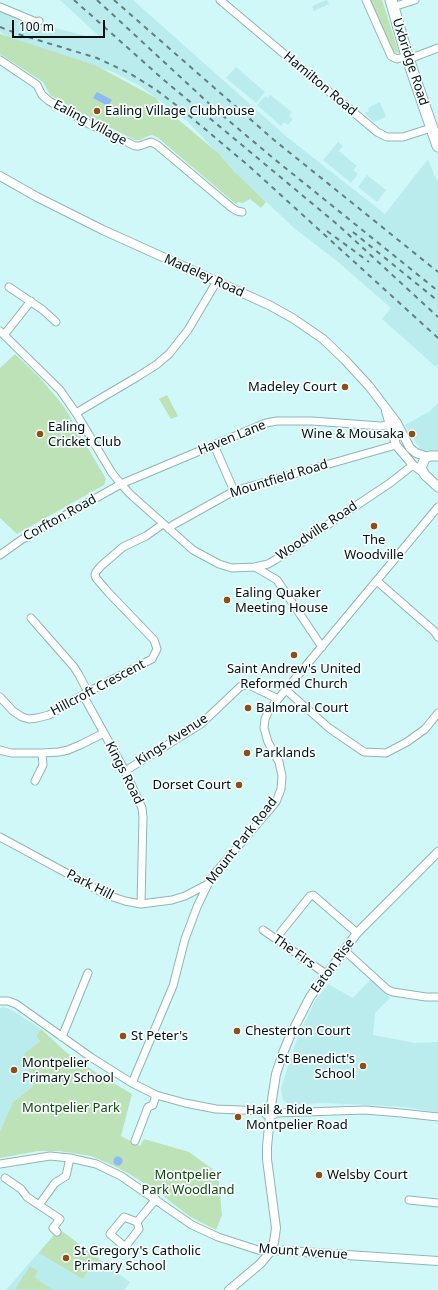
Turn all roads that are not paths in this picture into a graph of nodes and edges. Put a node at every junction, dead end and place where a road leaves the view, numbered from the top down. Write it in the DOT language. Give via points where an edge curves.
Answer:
graph roads {
  1 [pos="220,0"];
  2 [pos="366,0"];
  3 [pos="415,0"];
  4 [pos="392,4"];
  5 [pos="0,7"];
  6 [pos="39,21"];
  7 [pos="438,48"];
  8 [pos="408,58"];
  9 [pos="0,60"];
  10 [pos="431,128"];
  11 [pos="438,146"];
  12 [pos="0,176"];
  13 [pos="242,212"];
  14 [pos="217,281"];
  15 [pos="9,287"];
  16 [pos="31,301"];
  17 [pos="56,322"];
  18 [pos="2,333"];
  19 [pos="76,413"];
  20 [pos="393,424"];
  21 [pos="214,445"];
  22 [pos="396,445"];
  23 [pos="438,456"];
  24 [pos="428,457"];
  25 [pos="413,465"];
  26 [pos="423,472"];
  27 [pos="121,484"];
  28 [pos="437,485"];
  29 [pos="234,491"];
  30 [pos="438,507"];
  31 [pos="163,524"];
  32 [pos="169,529"];
  33 [pos="0,555"];
  34 [pos="268,564"];
  35 [pos="255,567"];
  36 [pos="277,580"];
  37 [pos="377,581"];
  38 [pos="31,618"];
  39 [pos="438,636"];
  40 [pos="322,647"];
  41 [pos="286,690"];
  42 [pos="86,694"];
  43 [pos="0,697"];
  44 [pos="278,699"];
  45 [pos="438,713"];
  46 [pos="104,733"];
  47 [pos="0,750"];
  48 [pos="42,753"];
  49 [pos="125,771"];
  50 [pos="35,781"];
  51 [pos="0,837"];
  52 [pos="438,852"];
  53 [pos="208,884"];
  54 [pos="187,894"];
  55 [pos="200,902"];
  56 [pos="141,904"];
  57 [pos="263,930"];
  58 [pos="280,932"];
  59 [pos="357,934"];
  60 [pos="344,950"];
  61 [pos="88,973"];
  62 [pos="326,974"];
  63 [pos="438,997"];
  64 [pos="0,1001"];
  65 [pos="62,1037"];
  66 [pos="132,1083"];
  67 [pos="156,1095"];
  68 [pos="270,1111"];
  69 [pos="438,1118"];
  70 [pos="134,1141"];
  71 [pos="70,1158"];
  72 [pos="0,1164"];
  73 [pos="4,1178"];
  74 [pos="156,1199"];
  75 [pos="409,1200"];
  76 [pos="438,1203"];
  77 [pos="39,1205"];
  78 [pos="137,1222"];
  79 [pos="57,1232"];
  80 [pos="272,1250"];
  81 [pos="438,1261"];
  82 [pos="229,1290"];
  1 -- 10 [label="street, Hamilton Road" via="378,132 387,137 403,137"];
  2 -- 8 [label="street" via="391,56 397,59"];
  3 -- 4 [label="street"];
  4 -- 8 [label="main road, Uxbridge Road"];
  5 -- 6 [label="street"];
  7 -- 8 [label="street"];
  8 -- 10 [label="main road, Uxbridge Road"];
  9 -- 13 [label="street, Ealing Village" via="37,85 47,100 84,122 131,144 139,146 151,142 157,145 232,208"];
  10 -- 11 [label="main road, Uxbridge Road"];
  12 -- 14 [label="street, Madeley Road" via="103,230"];
  14 -- 19 [label="street" via="188,330 169,354 156,365"];
  14 -- 20 [label="street, Madeley Road" via="269,305 323,339 369,386 386,407"];
  15 -- 16 [label="street"];
  16 -- 17 [label="street"];
  16 -- 18 [label="street"];
  18 -- 19 [label="street, Woodville Road" via="60,390"];
  19 -- 27 [label="street, Woodville Road"];
  20 -- 21 [label="street, Haven Lane" via="381,426 277,421"];
  20 -- 22 [label="street, Madeley Road"];
  20 -- 24 [label="street, Madeley Road" via="412,450"];
  21 -- 27 [label="street, Haven Lane"];
  21 -- 29 [label="street"];
  22 -- 25 [label="street, Madeley Road"];
  22 -- 29 [label="street, Mountfield Road"];
  23 -- 24 [label="main road"];
  24 -- 26 [label="main road" via="422,464"];
  25 -- 26 [label="street, Madeley Road"];
  25 -- 34 [label="street, Woodville Road"];
  26 -- 28 [label="main road"];
  27 -- 31 [label="street, Woodville Road"];
  27 -- 33 [label="street, Corfton Road" via="20,540"];
  29 -- 32 [label="street, Mountfield Road"];
  30 -- 37 [label="street, Mount Park Road"];
  31 -- 32 [label="street, Woodville Road"];
  31 -- 42 [label="street, Hillcroft Crescent" via="123,548 101,566 95,575 154,640 157,649 155,655 152,659"];
  32 -- 35 [label="street, Woodville Road" via="193,550 219,564 232,568"];
  34 -- 35 [label="street, Woodville Road"];
  34 -- 36 [label="street"];
  35 -- 36 [label="street"];
  36 -- 40 [label="street"];
  37 -- 39 [label="street"];
  37 -- 40 [label="street, Mount Park Road"];
  38 -- 42 [label="street, Kings Road" via="74,667"];
  40 -- 41 [label="street, Mount Park Road"];
  41 -- 44 [label="street, Mount Park Road"];
  41 -- 45 [label="street" via="329,728 364,752 386,753 407,742 425,729"];
  42 -- 43 [label="street, Hillcroft Crescent" via="49,715 29,719 13,711"];
  42 -- 46 [label="street, Kings Road"];
  44 -- 49 [label="street, Kings Avenue" via="249,685 241,686 201,724"];
  44 -- 53 [label="street, Mount Park Road" via="269,710 264,728 279,762 281,790 276,802"];
  46 -- 48 [label="street" via="68,750"];
  46 -- 49 [label="street, Kings Road"];
  47 -- 48 [label="street" via="11,753"];
  48 -- 50 [label="street" via="43,765"];
  49 -- 56 [label="street, Kings Road" via="142,808"];
  51 -- 56 [label="street, Park Hill" via="107,895"];
  52 -- 59 [label="street, Eaton Rise"];
  53 -- 54 [label="street, Park Hill"];
  53 -- 55 [label="street, Mount Park Road"];
  54 -- 55 [label="street"];
  54 -- 56 [label="street, Park Hill" via="172,900"];
  55 -- 66 [label="street, Mount Park Road" via="185,939 173,986"];
  57 -- 62 [label="street, The Firs"];
  58 -- 59 [label="street" via="313,895"];
  59 -- 60 [label="street, Eaton Rise"];
  60 -- 62 [label="street, Eaton Rise"];
  60 -- 63 [label="street" via="388,990"];
  61 -- 65 [label="street"];
  62 -- 68 [label="street, Eaton Rise" via="310,997 290,1036 276,1074"];
  64 -- 65 [label="street" via="16,1004"];
  65 -- 66 [label="street"];
  66 -- 67 [label="street"];
  67 -- 68 [label="street" via="216,1109"];
  67 -- 70 [label="street" via="153,1105 148,1107"];
  68 -- 69 [label="street" via="365,1110"];
  68 -- 80 [label="street, Eaton Rise" via="267,1159 276,1228"];
  71 -- 72 [label="street, Mount Avenue" via="50,1156"];
  71 -- 74 [label="street, Mount Avenue" via="96,1164 121,1176"];
  71 -- 77 [label="street" via="66,1176 55,1183"];
  73 -- 77 [label="street"];
  74 -- 78 [label="street"];
  74 -- 80 [label="street, Mount Avenue" via="186,1221 218,1238 258,1250"];
  75 -- 76 [label="street"];
  77 -- 79 [label="street" via="60,1219 52,1228"];
  80 -- 81 [label="street, Mount Avenue"];
  80 -- 82 [label="street" via="260,1264"];
}
